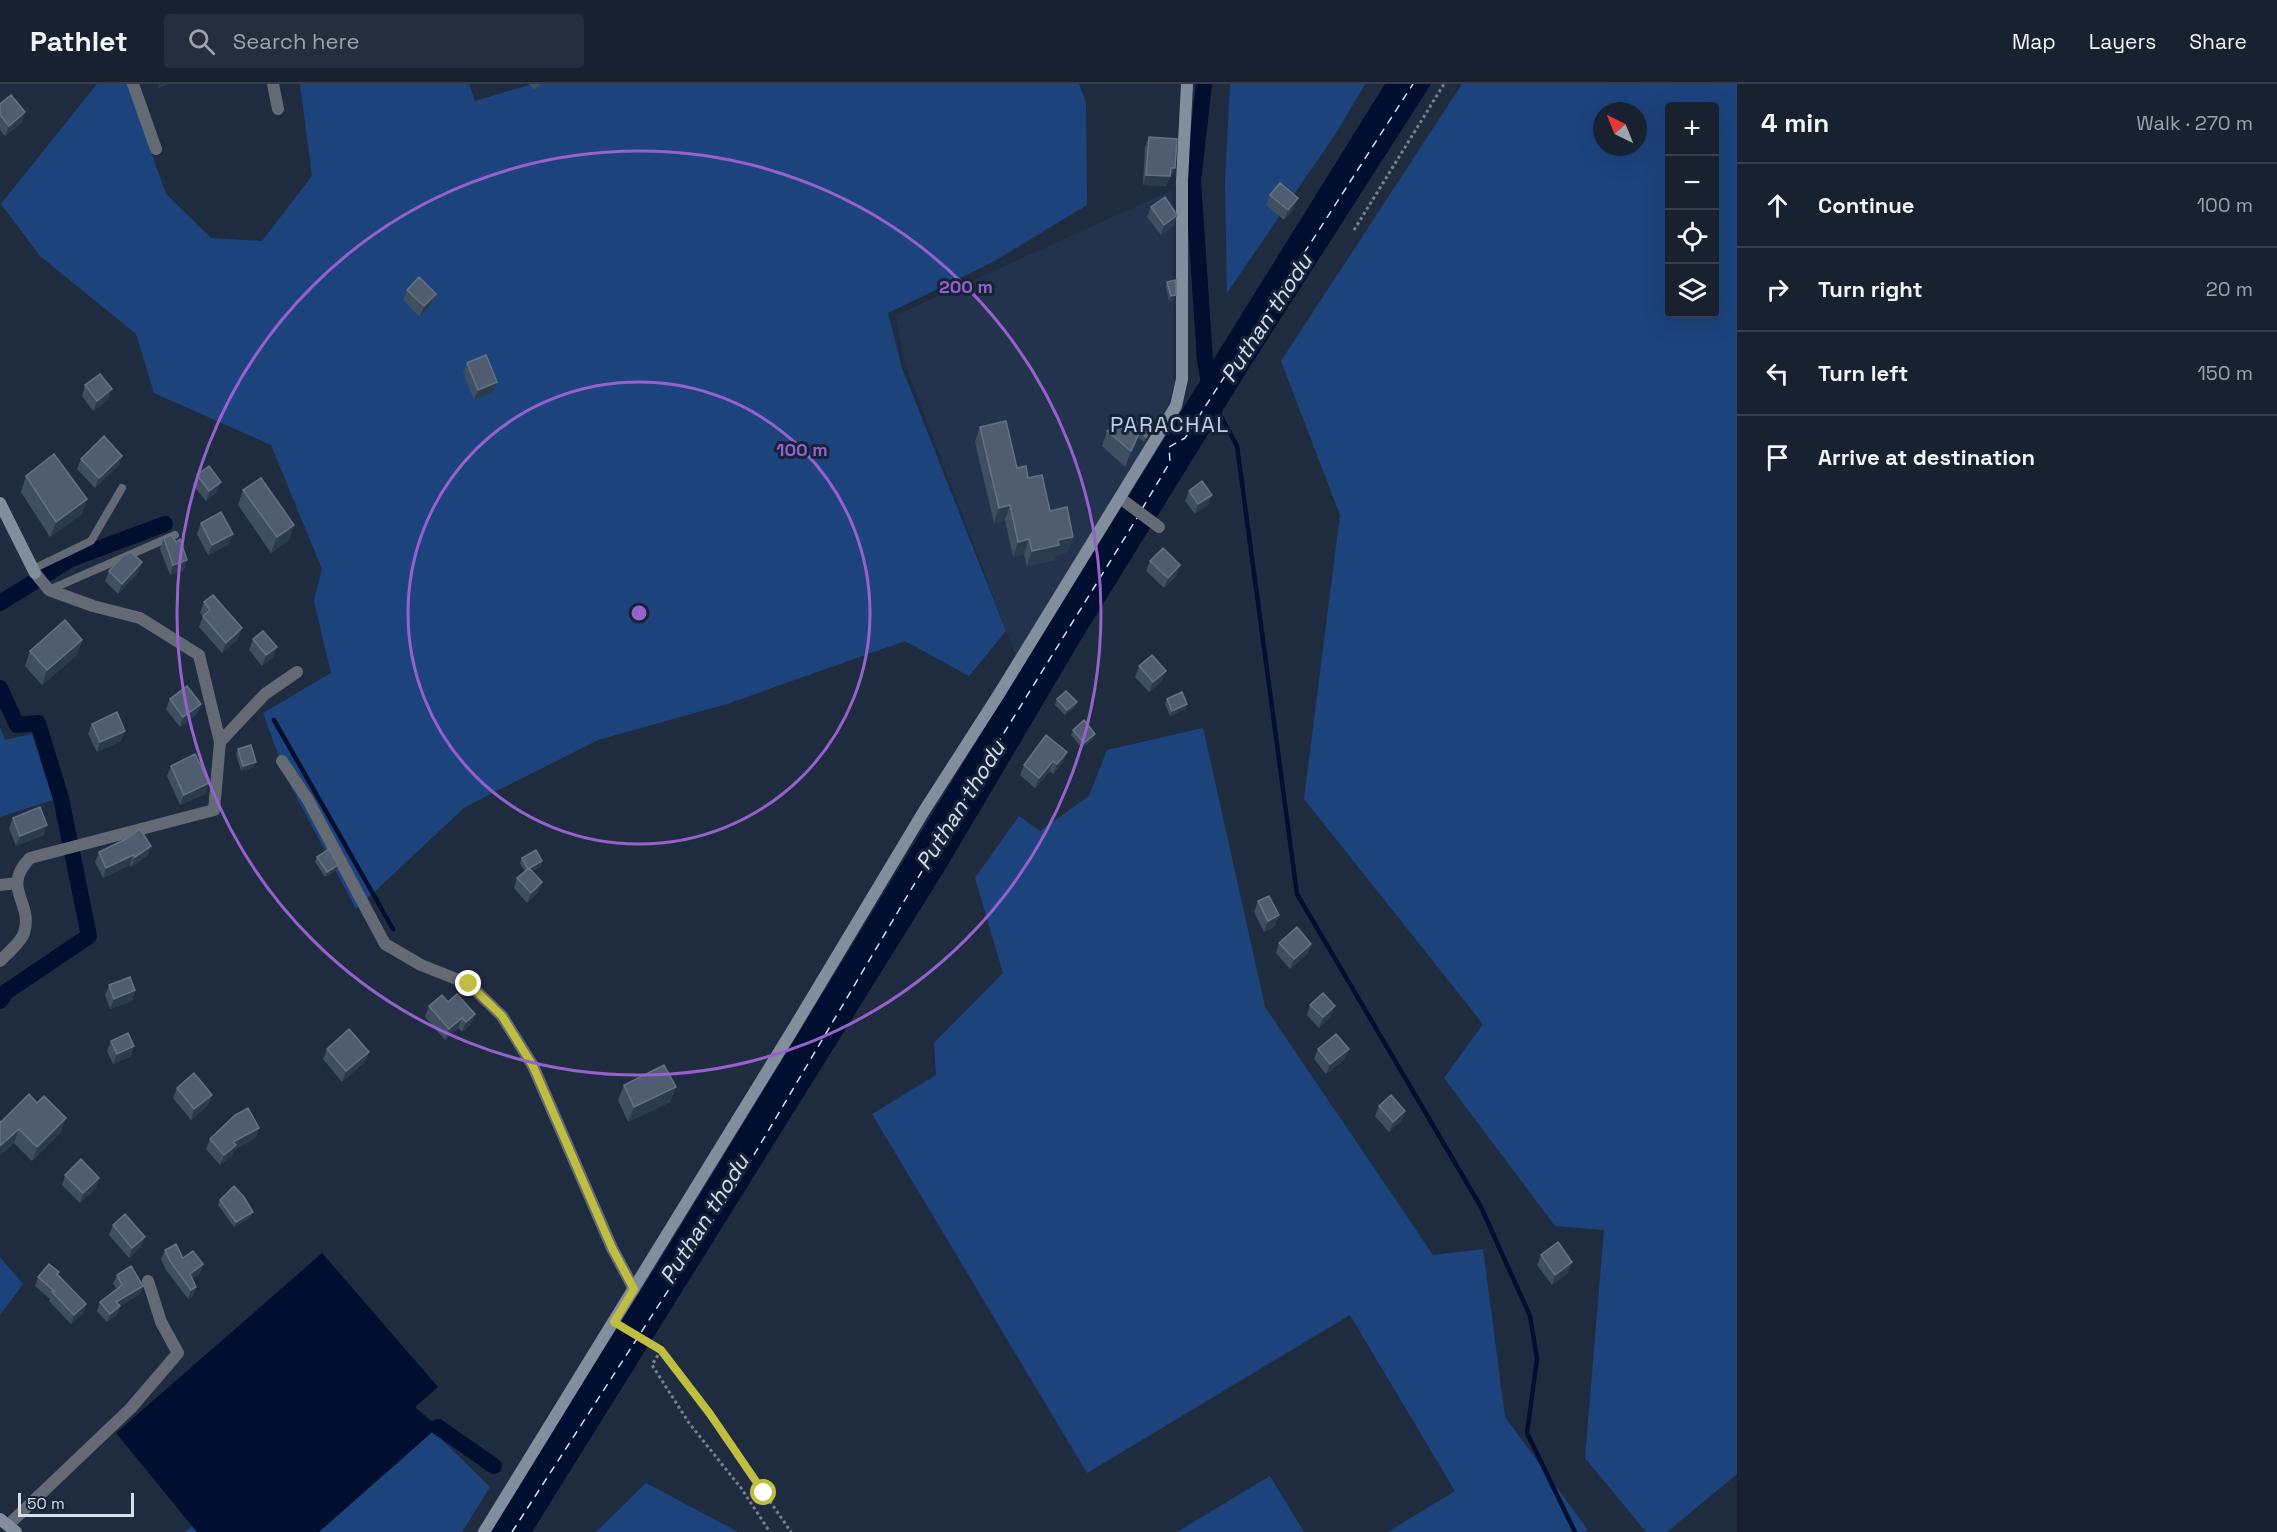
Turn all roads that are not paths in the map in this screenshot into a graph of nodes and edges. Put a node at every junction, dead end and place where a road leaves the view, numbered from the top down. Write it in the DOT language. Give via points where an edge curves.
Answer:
graph roads {
  1 [pos="133,84"];
  2 [pos="273,84"];
  3 [pos="1186,84"];
  4 [pos="278,109"];
  5 [pos="156,149"];
  6 [pos="122,488"];
  7 [pos="1120,498"];
  8 [pos="0,503"];
  9 [pos="1159,527"];
  10 [pos="174,536"];
  11 [pos="34,571"];
  12 [pos="46,587"];
  13 [pos="297,672"];
  14 [pos="220,742"];
  15 [pos="282,761"];
  16 [pos="17,884"];
  17 [pos="0,885"];
  18 [pos="0,961"];
  19 [pos="148,1281"];
  20 [pos="634,1289"];
  21 [pos="8,1525"];
  22 [pos="484,1532"];
  1 -- 5 [label="street"];
  2 -- 4 [label="street"];
  3 -- 7 [label="street" via="1182,379 1176,406"];
  6 -- 11 [label="lane" via="91,541"];
  7 -- 9 [label="street"];
  7 -- 20 [label="street" via="924,811"];
  8 -- 11 [label="street"];
  10 -- 12 [label="lane"];
  11 -- 12 [label="street"];
  12 -- 14 [label="street" via="93,606 140,618 199,655"];
  13 -- 14 [label="street" via="265,694"];
  14 -- 16 [label="street" via="214,810 30,858 20,869"];
  15 -- 20 [label="street" via="308,800 385,944 421,965 469,984 502,1016 533,1066 612,1248"];
  16 -- 17 [label="street"];
  16 -- 18 [label="street" via="26,922 24,935"];
  19 -- 21 [label="street" via="161,1322 178,1353 131,1408"];
  20 -- 22 [label="street"];
}
